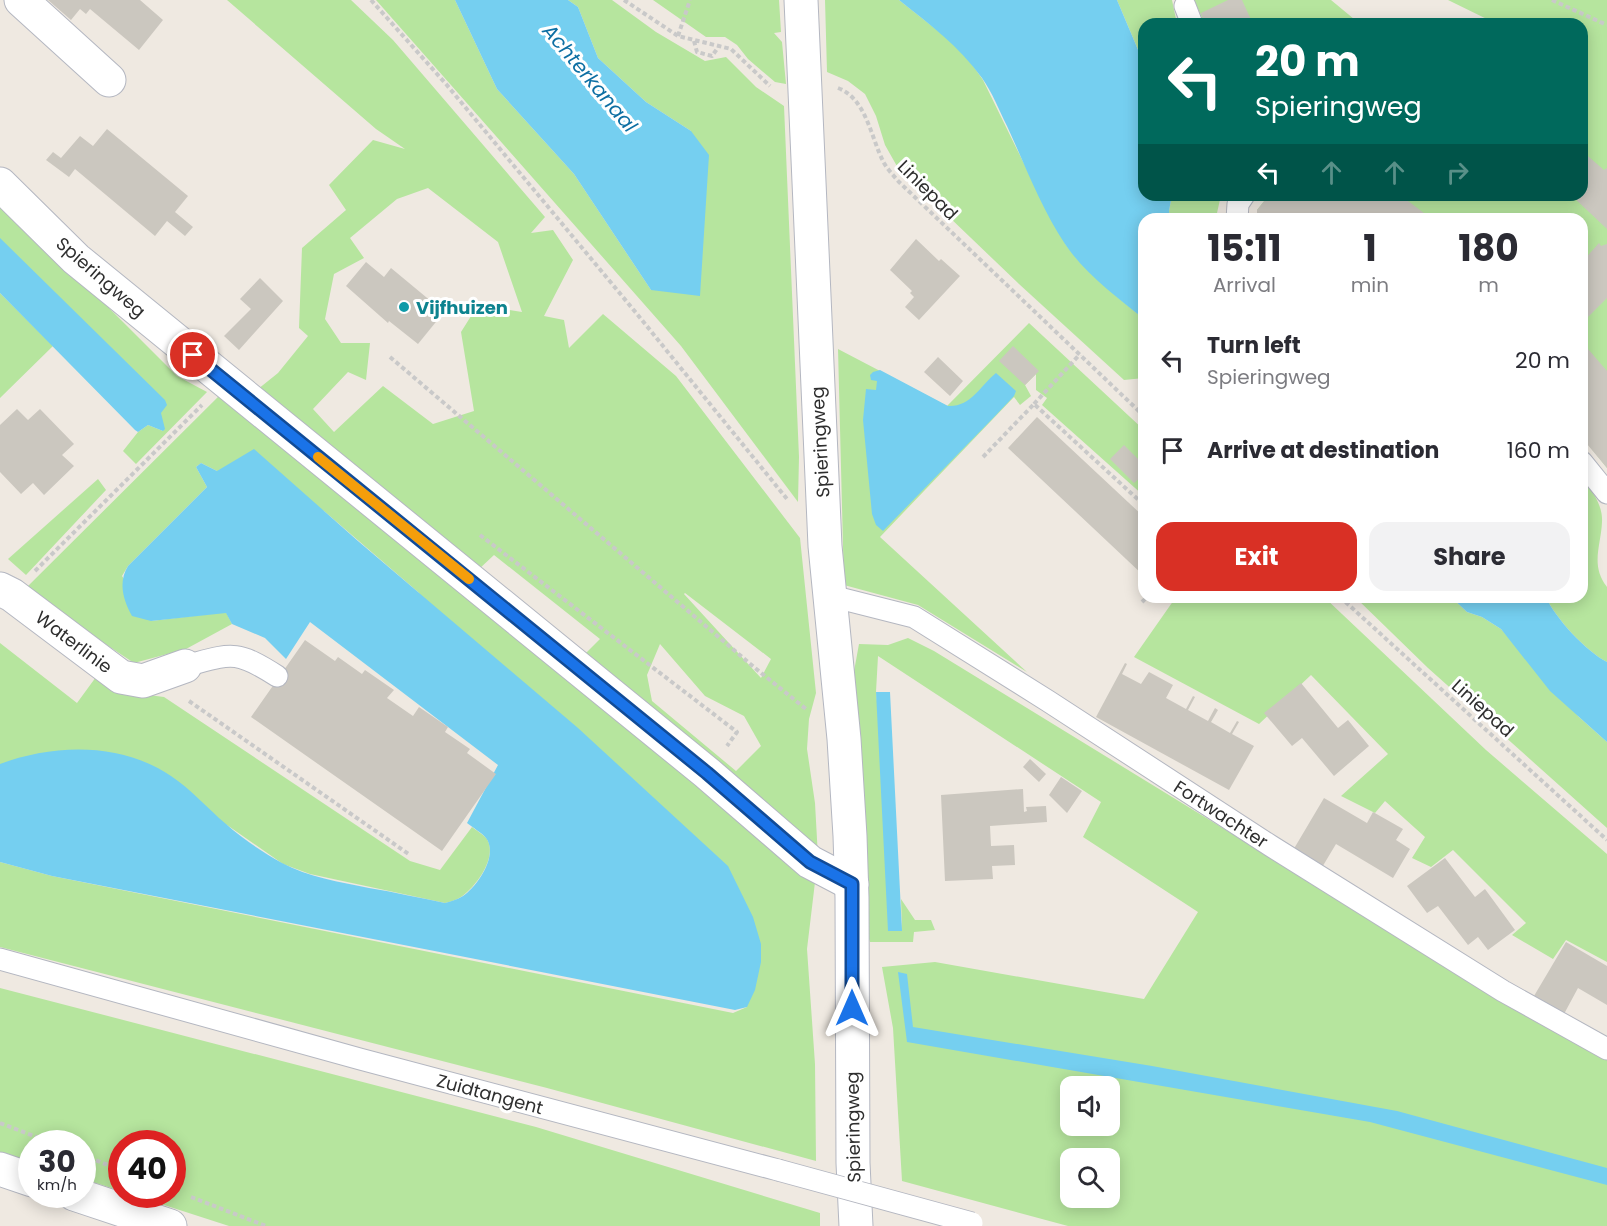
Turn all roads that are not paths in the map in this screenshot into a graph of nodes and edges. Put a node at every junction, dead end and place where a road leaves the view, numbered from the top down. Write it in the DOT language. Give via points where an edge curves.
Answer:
graph roads {
  1 [pos="21,0"];
  2 [pos="801,0"];
  3 [pos="109,80"];
  4 [pos="0,184"];
  5 [pos="1588,469"];
  6 [pos="1607,493"];
  7 [pos="6,592"];
  8 [pos="831,596"];
  9 [pos="185,666"];
  10 [pos="277,676"];
  11 [pos="852,884"];
  12 [pos="0,959"];
  13 [pos="1607,1049"];
  14 [pos="0,1169"];
  15 [pos="18,1175"];
  16 [pos="96,1201"];
  17 [pos="977,1225"];
  18 [pos="170,1226"];
  19 [pos="856,1226"];
  1 -- 3 [label="street"];
  2 -- 8 [label="street, Spieringweg" via="825,546"];
  4 -- 11 [label="street, Spieringweg" via="76,259 707,773 810,862"];
  5 -- 6 [label="lane"];
  7 -- 9 [label="street, Waterlinie" via="121,677 143,681"];
  8 -- 11 [label="street, Spieringweg"];
  8 -- 13 [label="lane, Fortwachter" via="914,617 1503,991"];
  9 -- 10 [label="lane" via="241,656"];
  11 -- 19 [label="street, Spieringweg"];
  12 -- 17 [label="lane, Zuidtangent, bridge"];
  14 -- 15 [label="street"];
  16 -- 18 [label="street"];
}
